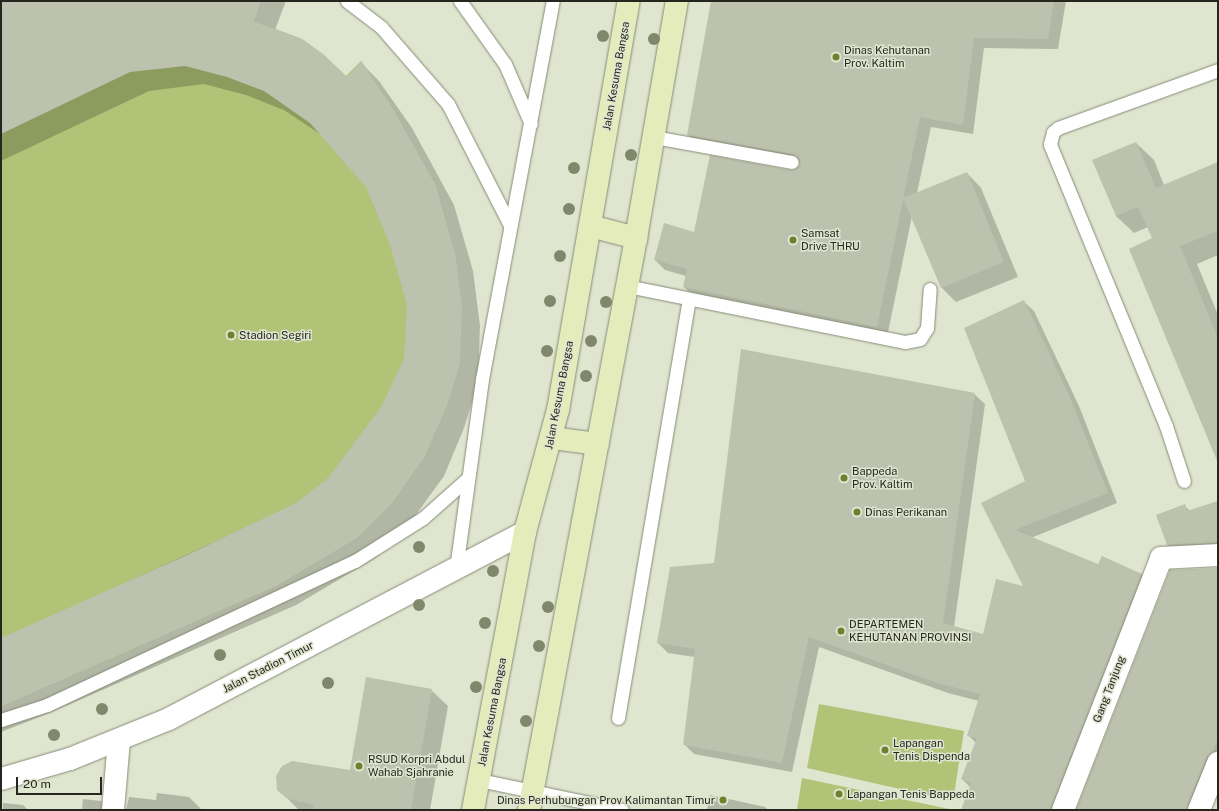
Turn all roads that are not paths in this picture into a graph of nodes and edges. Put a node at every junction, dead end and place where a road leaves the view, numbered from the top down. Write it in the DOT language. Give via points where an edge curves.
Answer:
graph roads {
  1 [pos="347,1"];
  2 [pos="460,1"];
  3 [pos="553,1"];
  4 [pos="629,1"];
  5 [pos="677,1"];
  6 [pos="1218,70"];
  7 [pos="531,124"];
  8 [pos="654,137"];
  9 [pos="792,162"];
  10 [pos="510,225"];
  11 [pos="590,226"];
  12 [pos="636,238"];
  13 [pos="627,286"];
  14 [pos="930,289"];
  15 [pos="689,299"];
  16 [pos="552,438"];
  17 [pos="598,444"];
  18 [pos="468,478"];
  19 [pos="1184,481"];
  20 [pos="525,532"];
  21 [pos="1218,555"];
  22 [pos="456,569"];
  23 [pos="618,718"];
  24 [pos="1,720"];
  25 [pos="118,740"];
  26 [pos="1218,763"];
  27 [pos="1,778"];
  28 [pos="479,780"];
  29 [pos="530,801"];
  30 [pos="597,808"];
  31 [pos="112,810"];
  32 [pos="473,810"];
  33 [pos="622,810"];
  34 [pos="1063,810"];
  35 [pos="1199,810"];
  1 -- 10 [label="lane" via="381,27 448,104"];
  2 -- 7 [label="lane" via="505,64"];
  3 -- 7 [label="lane"];
  4 -- 11 [label="street, Jalan Kesuma Bangsa"];
  5 -- 8 [label="street"];
  6 -- 19 [label="lane" via="1058,128 1053,132 1050,144 1166,426"];
  7 -- 10 [label="lane"];
  8 -- 9 [label="lane"];
  8 -- 12 [label="street"];
  10 -- 18 [label="lane" via="482,379"];
  11 -- 12 [label="street"];
  11 -- 16 [label="street, Jalan Kesuma Bangsa"];
  12 -- 13 [label="street"];
  13 -- 15 [label="lane"];
  13 -- 17 [label="street"];
  14 -- 15 [label="lane" via="927,328 920,339 905,342"];
  15 -- 23 [label="lane"];
  16 -- 17 [label="street"];
  16 -- 20 [label="street, Jalan Kesuma Bangsa"];
  17 -- 29 [label="street"];
  18 -- 22 [label="lane"];
  18 -- 24 [label="lane" via="423,518 355,561 47,705"];
  20 -- 22 [label="street, Jalan Stadion Timur"];
  20 -- 28 [label="street, Jalan Kesuma Bangsa"];
  21 -- 34 [label="street, Gang Tanjung" via="1161,558"];
  22 -- 25 [label="street, Jalan Stadion Timur" via="169,719"];
  25 -- 27 [label="street, Jalan Stadion Timur" via="70,760"];
  25 -- 31 [label="street"];
  26 -- 35 [label="street"];
  28 -- 29 [label="lane"];
  28 -- 32 [label="street, Jalan Kesuma Bangsa"];
  29 -- 30 [label="lane"];
  30 -- 33 [label="lane"];
}
